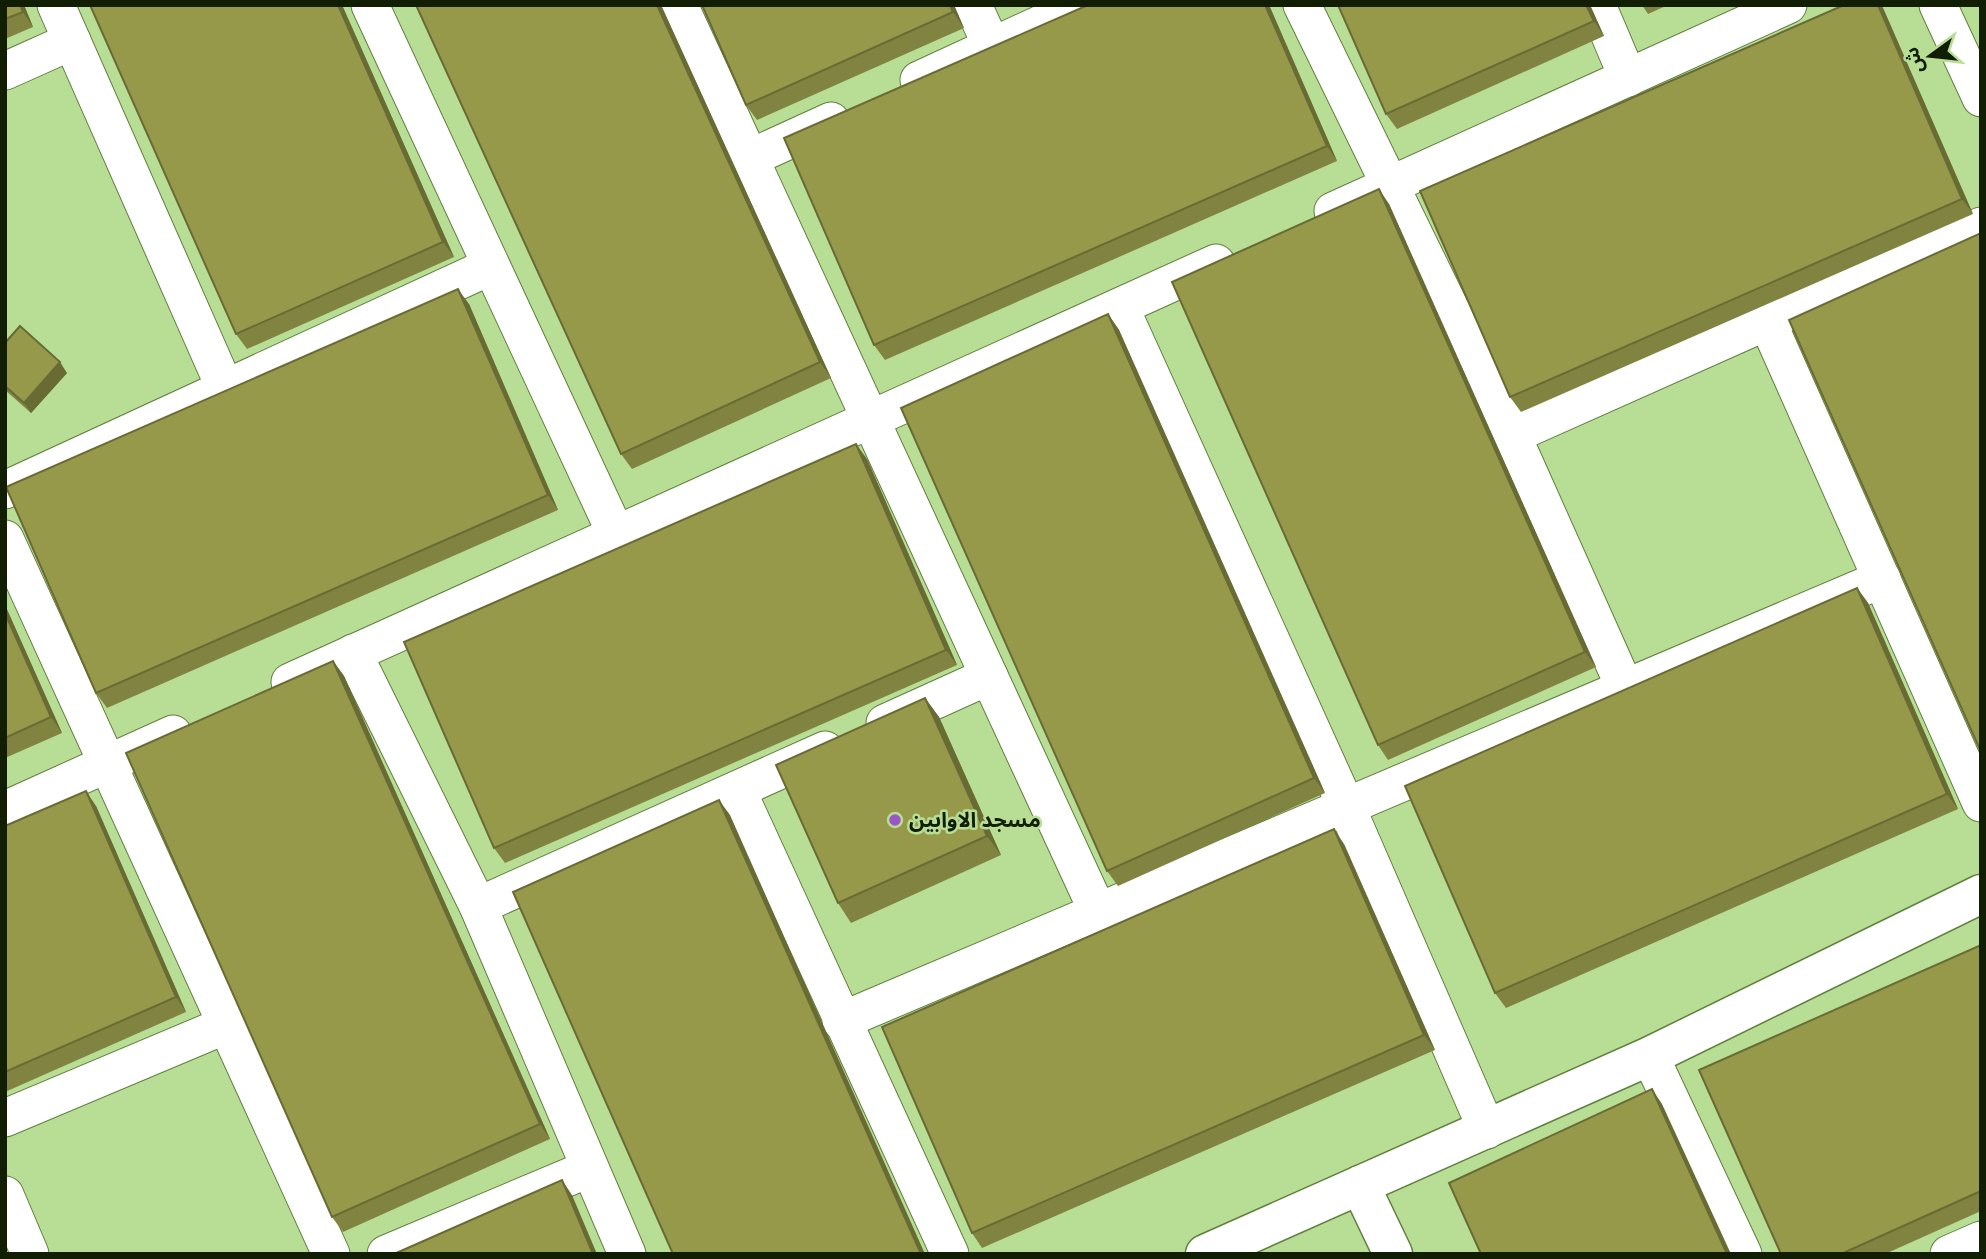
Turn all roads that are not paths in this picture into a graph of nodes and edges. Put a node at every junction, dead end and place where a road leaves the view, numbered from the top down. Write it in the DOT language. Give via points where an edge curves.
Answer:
graph roads {
  1 [pos="57,5"];
  2 [pos="370,5"];
  3 [pos="679,5"];
  4 [pos="973,5"];
  5 [pos="1082,5"];
  6 [pos="1302,5"];
  7 [pos="1597,5"];
  8 [pos="1788,5"];
  9 [pos="1938,5"];
  10 [pos="72,41"];
  11 [pos="992,47"];
  12 [pos="5,71"];
  13 [pos="1628,78"];
  14 [pos="1981,99"];
  15 [pos="750,158"];
  16 [pos="1388,186"];
  17 [pos="1303,224"];
  18 [pos="1981,226"];
  19 [pos="1242,252"];
  20 [pos="491,266"];
  21 [pos="1120,307"];
  22 [pos="1767,321"];
  23 [pos="225,388"];
  24 [pos="870,420"];
  25 [pos="1512,435"];
  26 [pos="5,490"];
  27 [pos="616,534"];
  28 [pos="5,539"];
  29 [pos="1881,579"];
  30 [pos="353,653"];
  31 [pos="989,676"];
  32 [pos="1625,688"];
  33 [pos="255,697"];
  34 [pos="206,719"];
  35 [pos="108,764"];
  36 [pos="737,790"];
  37 [pos="1981,803"];
  38 [pos="1346,806"];
  39 [pos="5,810"];
  40 [pos="1981,894"];
  41 [pos="478,906"];
  42 [pos="1098,912"];
  43 [pos="841,1021"];
  44 [pos="226,1025"];
  45 [pos="1650,1056"];
  46 [pos="5,1118"];
  47 [pos="1487,1130"];
  48 [pos="588,1169"];
  49 [pos="1360,1185"];
  50 [pos="5,1195"];
  51 [pos="1981,1240"];
  52 [pos="30,1254"];
  53 [pos="331,1254"];
  54 [pos="386,1254"];
  55 [pos="627,1254"];
  56 [pos="950,1254"];
  57 [pos="1205,1254"];
  58 [pos="1392,1254"];
  59 [pos="1743,1254"];
  60 [pos="1949,1254"];
  1 -- 10 [label="street"];
  2 -- 20 [label="street"];
  3 -- 15 [label="street"];
  4 -- 11 [label="street"];
  5 -- 11 [label="street"];
  6 -- 16 [label="street"];
  7 -- 13 [label="street"];
  8 -- 13 [label="street"];
  9 -- 14 [label="street"];
  10 -- 12 [label="street"];
  10 -- 23 [label="street"];
  11 -- 15 [label="street"];
  13 -- 16 [label="street"];
  15 -- 24 [label="street"];
  16 -- 17 [label="street"];
  16 -- 25 [label="street"];
  18 -- 22 [label="street"];
  19 -- 21 [label="street"];
  20 -- 23 [label="street"];
  20 -- 27 [label="street"];
  21 -- 24 [label="street"];
  21 -- 38 [label="street"];
  22 -- 25 [label="street"];
  22 -- 29 [label="street"];
  23 -- 26 [label="street"];
  24 -- 27 [label="street"];
  24 -- 31 [label="street"];
  25 -- 32 [label="street"];
  27 -- 30 [label="street"];
  28 -- 35 [label="street"];
  29 -- 32 [label="street"];
  29 -- 37 [label="street"];
  30 -- 33 [label="street"];
  30 -- 41 [label="street"];
  31 -- 36 [label="street"];
  31 -- 42 [label="street"];
  32 -- 38 [label="street"];
  34 -- 35 [label="street"];
  35 -- 39 [label="street"];
  35 -- 44 [label="street"];
  36 -- 41 [label="street"];
  36 -- 43 [label="street"];
  38 -- 42 [label="street"];
  38 -- 47 [label="street"];
  40 -- 45 [label="street"];
  41 -- 48 [label="street"];
  42 -- 43 [label="street"];
  43 -- 56 [label="street"];
  44 -- 46 [label="street"];
  44 -- 53 [label="street"];
  45 -- 47 [label="street"];
  45 -- 59 [label="street"];
  47 -- 49 [label="street"];
  48 -- 54 [label="street"];
  48 -- 55 [label="street"];
  49 -- 57 [label="street"];
  49 -- 58 [label="street"];
  50 -- 52 [label="street"];
  51 -- 60 [label="street"];
}
